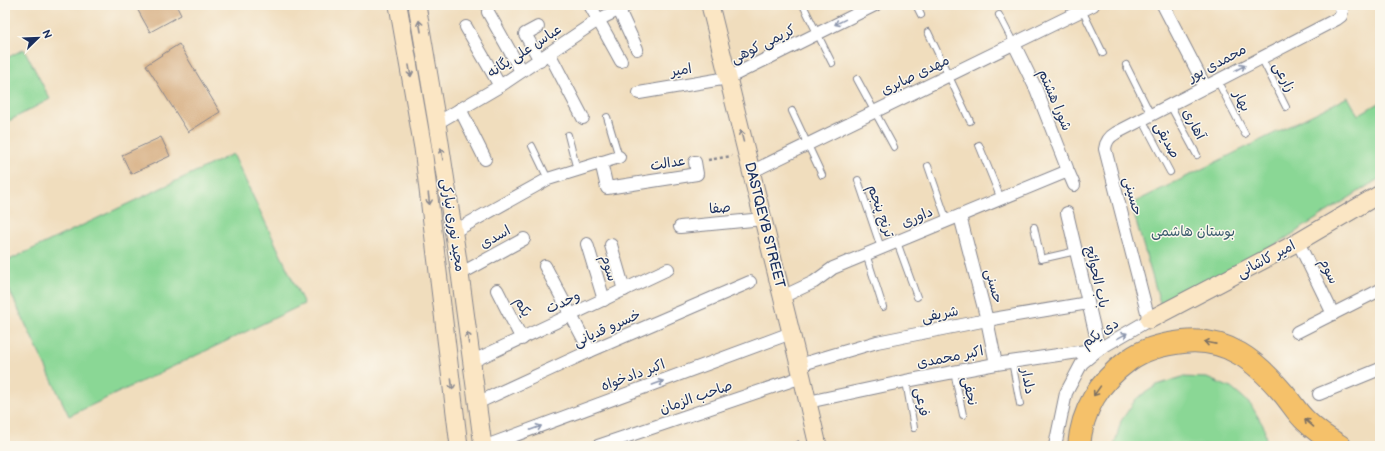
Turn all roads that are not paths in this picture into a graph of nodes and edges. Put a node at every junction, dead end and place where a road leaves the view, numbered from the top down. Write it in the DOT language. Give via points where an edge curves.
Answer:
graph roads {
  1 [pos="398,5"];
  2 [pos="417,5"];
  3 [pos="590,5"];
  4 [pos="710,5"];
  5 [pos="804,5"];
  6 [pos="875,5"];
  7 [pos="916,5"];
  8 [pos="1163,5"];
  9 [pos="1340,5"];
  10 [pos="623,7"];
  11 [pos="1085,7"];
  12 [pos="488,12"];
  13 [pos="921,15"];
  14 [pos="999,15"];
  15 [pos="598,20"];
  16 [pos="466,27"];
  17 [pos="538,27"];
  18 [pos="928,32"];
  19 [pos="818,34"];
  20 [pos="1014,44"];
  21 [pos="637,49"];
  22 [pos="1104,53"];
  23 [pos="544,57"];
  24 [pos="1261,58"];
  25 [pos="621,61"];
  26 [pos="832,63"];
  27 [pos="1126,65"];
  28 [pos="521,71"];
  29 [pos="949,75"];
  30 [pos="728,78"];
  31 [pos="857,79"];
  32 [pos="1217,80"];
  33 [pos="500,86"];
  34 [pos="1205,86"];
  35 [pos="639,93"];
  36 [pos="1170,105"];
  37 [pos="1286,107"];
  38 [pos="460,109"];
  39 [pos="792,111"];
  40 [pos="876,112"];
  41 [pos="607,117"];
  42 [pos="1147,117"];
  43 [pos="583,118"];
  44 [pos="970,121"];
  45 [pos="437,123"];
  46 [pos="1245,134"];
  47 [pos="568,136"];
  48 [pos="808,145"];
  49 [pos="978,145"];
  50 [pos="532,146"];
  51 [pos="894,147"];
  52 [pos="1105,149"];
  53 [pos="1197,155"];
  54 [pos="619,157"];
  55 [pos="485,159"];
  56 [pos="601,162"];
  57 [pos="695,162"];
  58 [pos="928,166"];
  59 [pos="577,170"];
  60 [pos="1067,170"];
  61 [pos="752,172"];
  62 [pos="1170,172"];
  63 [pos="822,175"];
  64 [pos="548,179"];
  65 [pos="858,180"];
  66 [pos="1074,186"];
  67 [pos="1380,194"];
  68 [pos="1001,198"];
  69 [pos="1066,213"];
  70 [pos="960,216"];
  71 [pos="763,219"];
  72 [pos="947,221"];
  73 [pos="680,227"];
  74 [pos="1034,227"];
  75 [pos="453,232"];
  76 [pos="524,239"];
  77 [pos="897,242"];
  78 [pos="1298,242"];
  79 [pos="587,244"];
  80 [pos="611,245"];
  81 [pos="881,248"];
  82 [pos="1076,251"];
  83 [pos="866,254"];
  84 [pos="545,266"];
  85 [pos="668,269"];
  86 [pos="460,274"];
  87 [pos="750,282"];
  88 [pos="497,290"];
  89 [pos="624,290"];
  90 [pos="1380,290"];
  91 [pos="782,297"];
  92 [pos="917,297"];
  93 [pos="604,300"];
  94 [pos="1088,303"];
  95 [pos="883,306"];
  96 [pos="1333,314"];
  97 [pos="571,315"];
  98 [pos="987,320"];
  99 [pos="1149,320"];
  100 [pos="1297,332"];
  101 [pos="791,333"];
  102 [pos="522,338"];
  103 [pos="1099,349"];
  104 [pos="590,351"];
  105 [pos="1012,361"];
  106 [pos="472,362"];
  107 [pos="996,364"];
  108 [pos="1380,369"];
  109 [pos="801,371"];
  110 [pos="954,372"];
  111 [pos="906,381"];
  112 [pos="1319,394"];
  113 [pos="808,402"];
  114 [pos="477,403"];
  115 [pos="1020,404"];
  116 [pos="963,415"];
  117 [pos="914,428"];
  118 [pos="459,446"];
  119 [pos="485,446"];
  120 [pos="598,446"];
  121 [pos="818,446"];
  122 [pos="1054,446"];
  123 [pos="1078,446"];
  124 [pos="1340,446"];
  1 -- 118 [label="main road, مجید نوری نیارکی, one-way" via="423,148"];
  45 -- 2 [label="main road, مجید نوری نیارکی, one-way"];
  3 -- 15 [label="street"];
  4 -- 30 [label="main road, DASTQEYB STREET"];
  5 -- 19 [label="lane"];
  6 -- 19 [label="street, کریمی کوهی, one-way"];
  7 -- 13 [label="lane"];
  8 -- 34 [label="street"];
  9 -- 24 [label="street, محمدی پور" via="1341,16"];
  10 -- 15 [label="street, عباس علی یگانه"];
  10 -- 21 [label="street"];
  11 -- 20 [label="street, مهدی صابری"];
  11 -- 22 [label="lane"];
  12 -- 28 [label="street"];
  14 -- 20 [label="lane"];
  15 -- 23 [label="street, عباس علی یگانه"];
  15 -- 25 [label="street"];
  16 -- 33 [label="street"];
  17 -- 23 [label="street" via="525,34"];
  18 -- 29 [label="lane"];
  19 -- 26 [label="lane"];
  19 -- 30 [label="street, کریمی کوهی"];
  20 -- 29 [label="street, مهدی صابری"];
  20 -- 60 [label="street, شورا هشتم" via="1036,89"];
  23 -- 28 [label="street, عباس علی یگانه"];
  23 -- 43 [label="street"];
  32 -- 24 [label="street, محمدی پور, one-way"];
  24 -- 37 [label="lane, زارعی"];
  27 -- 42 [label="lane, صدیقی"];
  28 -- 33 [label="street, عباس علی یگانه"];
  29 -- 40 [label="street, مهدی صابری"];
  29 -- 44 [label="lane"];
  30 -- 35 [label="street, امیر"];
  61 -- 30 [label="main road, DASTQEYB STREET, one-way"];
  31 -- 40 [label="lane"];
  32 -- 34 [label="street, محمدی پور"];
  32 -- 46 [label="lane, بهار"];
  33 -- 38 [label="street, عباس علی یگانه"];
  34 -- 36 [label="street, محمدی پور"];
  36 -- 42 [label="street, محمدی پور"];
  36 -- 53 [label="lane, آهاری"];
  38 -- 45 [label="street, عباس علی یگانه"];
  38 -- 55 [label="street"];
  39 -- 48 [label="lane"];
  40 -- 48 [label="street, مهدی صابری"];
  40 -- 51 [label="lane"];
  41 -- 54 [label="lane"];
  42 -- 52 [label="street, محمدی پور" via="1109,137"];
  42 -- 62 [label="lane, صدیقی"];
  75 -- 45 [label="main road, مجید نوری نیارکی, one-way"];
  47 -- 59 [label="lane"];
  48 -- 61 [label="street, مهدی صابری"];
  48 -- 63 [label="lane"];
  49 -- 68 [label="lane"];
  50 -- 64 [label="lane"];
  52 -- 99 [label="street, حسینی"];
  54 -- 56 [label="street"];
  56 -- 57 [label="street, عدالت" via="606,188 697,174"];
  56 -- 59 [label="street"];
  58 -- 72 [label="lane"];
  59 -- 64 [label="street"];
  60 -- 66 [label="street, شورا هشتم"];
  60 -- 68 [label="street, داوری"];
  61 -- 71 [label="main road, DASTQEYB STREET"];
  64 -- 75 [label="street"];
  65 -- 81 [label="lane, ترنج پنجم"];
  67 -- 78 [label="main road, امیر کاشانی"];
  68 -- 70 [label="street, داوری"];
  69 -- 82 [label="street, باب الحوائج"];
  70 -- 72 [label="street, داوری"];
  70 -- 98 [label="street, حسنی"];
  71 -- 73 [label="street, صفا"];
  71 -- 91 [label="main road, DASTQEYB STREET"];
  72 -- 77 [label="street, داوری"];
  74 -- 82 [label="lane" via="1041,259"];
  75 -- 86 [label="main road, مجید نوری نیارکی"];
  76 -- 86 [label="street, اسدی"];
  77 -- 81 [label="street, داوری"];
  77 -- 92 [label="lane"];
  78 -- 96 [label="street, سوم"];
  78 -- 99 [label="main road, امیر کاشانی"];
  79 -- 93 [label="street, سوم"];
  80 -- 89 [label="street"];
  81 -- 83 [label="street, داوری"];
  82 -- 94 [label="street, باب الحوائج"];
  83 -- 91 [label="street, داوری" via="833,268 814,282"];
  83 -- 95 [label="lane"];
  84 -- 97 [label="street"];
  85 -- 89 [label="street, وحدت"];
  106 -- 86 [label="main road, مجید نوری نیارکی, one-way"];
  87 -- 104 [label="street, خسرو قدیانی"];
  88 -- 102 [label="street, یکم"];
  89 -- 93 [label="street, وحدت"];
  90 -- 96 [label="street"];
  91 -- 101 [label="main road, DASTQEYB STREET"];
  93 -- 97 [label="street, وحدت"];
  94 -- 98 [label="street, شریفی"];
  94 -- 103 [label="street, باب الحوائج"];
  96 -- 100 [label="street"];
  97 -- 102 [label="street, وحدت"];
  97 -- 104 [label="street"];
  98 -- 107 [label="street, حسنی"];
  98 -- 109 [label="street, شریفی" via="877,342"];
  103 -- 99 [label="street, دی یکم, one-way"];
  101 -- 109 [label="main road, DASTQEYB STREET"];
  119 -- 101 [label="street, اکبر دادخواه, one-way"];
  102 -- 106 [label="street, وحدت"];
  103 -- 105 [label="street, اکبر محمدی"];
  103 -- 122 [label="street, دی یکم" via="1082,363 1066,393"];
  104 -- 114 [label="street, خسرو قدیانی"];
  105 -- 107 [label="street, اکبر محمدی"];
  105 -- 115 [label="lane, دلدار"];
  106 -- 114 [label="main road, مجید نوری نیارکی"];
  107 -- 110 [label="street, اکبر محمدی"];
  108 -- 112 [label="street"];
  109 -- 113 [label="main road, DASTQEYB STREET"];
  109 -- 120 [label="street, صاحب الزمان"];
  110 -- 111 [label="street, اکبر محمدی"];
  110 -- 116 [label="lane, نجفی"];
  111 -- 113 [label="street, اکبر محمدی"];
  111 -- 117 [label="lane, فرعی"];
  113 -- 121 [label="main road, DASTQEYB STREET"];
  114 -- 119 [label="main road, مجید نوری نیارکی"];
  124 -- 123 [label="highway, one-way" via="1306,421 1260,368 1240,353 1196,340 1157,347 1134,357 1115,370 1091,401"];
}
